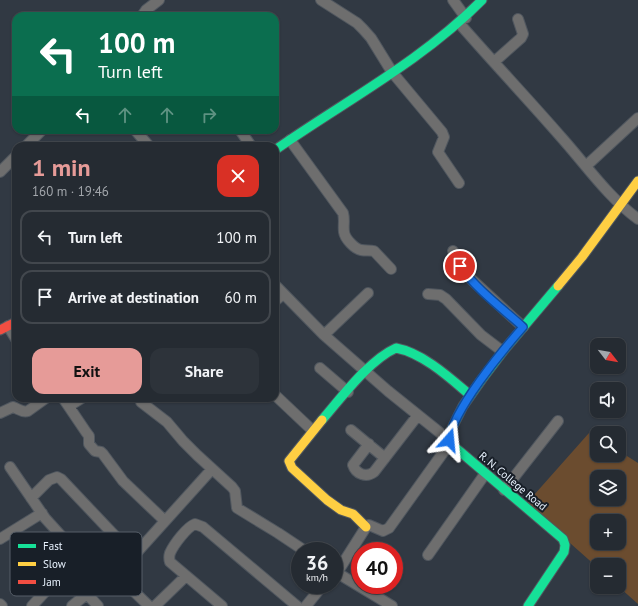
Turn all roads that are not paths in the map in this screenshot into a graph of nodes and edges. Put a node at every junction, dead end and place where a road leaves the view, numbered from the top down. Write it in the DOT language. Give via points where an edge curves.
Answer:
graph roads {
  1 [pos="159,0"];
  2 [pos="321,0"];
  3 [pos="453,0"];
  4 [pos="482,0"];
  5 [pos="145,12"];
  6 [pos="518,18"];
  7 [pos="463,21"];
  8 [pos="494,62"];
  9 [pos="392,72"];
  10 [pos="638,118"];
  11 [pos="38,134"];
  12 [pos="139,134"];
  13 [pos="290,140"];
  14 [pos="30,142"];
  15 [pos="146,142"];
  16 [pos="279,147"];
  17 [pos="12,160"];
  18 [pos="586,166"];
  19 [pos="0,172"];
  20 [pos="638,181"];
  21 [pos="459,183"];
  22 [pos="620,204"];
  23 [pos="638,219"];
  24 [pos="453,250"];
  25 [pos="391,269"];
  26 [pos="279,290"];
  27 [pos="368,293"];
  28 [pos="283,294"];
  29 [pos="428,294"];
  30 [pos="279,298"];
  31 [pos="523,327"];
  32 [pos="324,335"];
  33 [pos="502,351"];
  34 [pos="320,368"];
  35 [pos="365,371"];
  36 [pos="348,392"];
  37 [pos="470,395"];
  38 [pos="279,399"];
  39 [pos="40,402"];
  40 [pos="66,402"];
  41 [pos="76,402"];
  42 [pos="141,402"];
  43 [pos="69,406"];
  44 [pos="0,413"];
  45 [pos="418,415"];
  46 [pos="558,421"];
  47 [pos="312,430"];
  48 [pos="351,430"];
  49 [pos="449,442"];
  50 [pos="369,444"];
  51 [pos="385,458"];
  52 [pos="10,467"];
  53 [pos="212,469"];
  54 [pos="485,474"];
  55 [pos="504,490"];
  56 [pos="31,498"];
  57 [pos="42,513"];
  58 [pos="164,521"];
  59 [pos="366,527"];
  60 [pos="11,532"];
  61 [pos="59,532"];
  62 [pos="111,532"];
  63 [pos="10,533"];
  64 [pos="0,539"];
  65 [pos="292,542"];
  66 [pos="142,545"];
  67 [pos="428,555"];
  68 [pos="343,561"];
  69 [pos="186,576"];
  70 [pos="343,578"];
  71 [pos="316,594"];
  72 [pos="41,596"];
  73 [pos="83,596"];
  74 [pos="89,596"];
  75 [pos="139,596"];
  76 [pos="0,604"];
  77 [pos="2,606"];
  78 [pos="32,606"];
  79 [pos="72,606"];
  80 [pos="98,606"];
  81 [pos="149,606"];
  82 [pos="154,606"];
  83 [pos="222,606"];
  84 [pos="297,606"];
  85 [pos="306,606"];
  86 [pos="392,606"];
  87 [pos="528,606"];
  1 -- 5 [label="street"];
  2 -- 9 [label="street" via="363,29"];
  3 -- 7 [label="street"];
  4 -- 7 [label="street"];
  6 -- 8 [label="street" via="522,38"];
  7 -- 8 [label="street"];
  7 -- 9 [label="street"];
  8 -- 18 [label="street"];
  9 -- 13 [label="street"];
  9 -- 21 [label="street" via="442,132 444,137 438,152"];
  10 -- 18 [label="street"];
  11 -- 14 [label="street"];
  12 -- 15 [label="street"];
  13 -- 16 [label="street"];
  13 -- 25 [label="street" via="343,213 345,237 355,248 374,251"];
  17 -- 19 [label="street"];
  18 -- 22 [label="street"];
  20 -- 22 [label="street"];
  22 -- 23 [label="street"];
  22 -- 31 [label="street" via="581,258"];
  24 -- 31 [label="street" via="460,266 470,278"];
  26 -- 28 [label="street"];
  27 -- 32 [label="street"];
  28 -- 30 [label="street"];
  28 -- 32 [label="street"];
  29 -- 33 [label="street" via="440,295 446,299 481,335"];
  31 -- 33 [label="street"];
  32 -- 35 [label="street"];
  33 -- 37 [label="street"];
  34 -- 36 [label="street"];
  35 -- 36 [label="street"];
  35 -- 37 [label="street" via="386,352 396,348 433,365"];
  35 -- 45 [label="street"];
  36 -- 47 [label="street"];
  37 -- 49 [label="street" via="452,427"];
  38 -- 47 [label="street"];
  39 -- 44 [label="street" via="28,411 13,407"];
  40 -- 43 [label="street"];
  41 -- 43 [label="street"];
  42 -- 53 [label="street" via="167,422 188,447"];
  43 -- 58 [label="street" via="89,436 89,444 95,451 103,454 123,481"];
  45 -- 49 [label="street"];
  45 -- 51 [label="street"];
  46 -- 55 [label="street"];
  47 -- 59 [label="street" via="289,460 290,465 327,500 341,510 353,514"];
  48 -- 50 [label="street"];
  49 -- 54 [label="street, R. N. College Road"];
  49 -- 59 [label="street" via="389,528 383,531 372,525"];
  50 -- 51 [label="street"];
  50 -- 51 [label="street" via="353,465 357,471 366,476 370,475"];
  52 -- 56 [label="street"];
  53 -- 58 [label="street"];
  53 -- 65 [label="street" via="235,491 237,508"];
  54 -- 55 [label="street, R. N. College Road"];
  54 -- 67 [label="street"];
  55 -- 87 [label="street, R. N. College Road" via="557,533 565,545 561,558"];
  56 -- 57 [label="street"];
  56 -- 62 [label="street" via="50,480 57,477"];
  57 -- 60 [label="street"];
  57 -- 61 [label="street"];
  58 -- 66 [label="street"];
  59 -- 68 [label="street"];
  63 -- 64 [label="street"];
  69 -- 82 [label="street"];
  69 -- 83 [label="street"];
  69 -- 84 [label="street" via="173,566 170,553 192,525 199,524"];
  70 -- 86 [label="street"];
  71 -- 85 [label="street"];
  72 -- 78 [label="street"];
  73 -- 79 [label="street"];
  74 -- 80 [label="street"];
  75 -- 81 [label="street"];
  76 -- 77 [label="street"];
}
